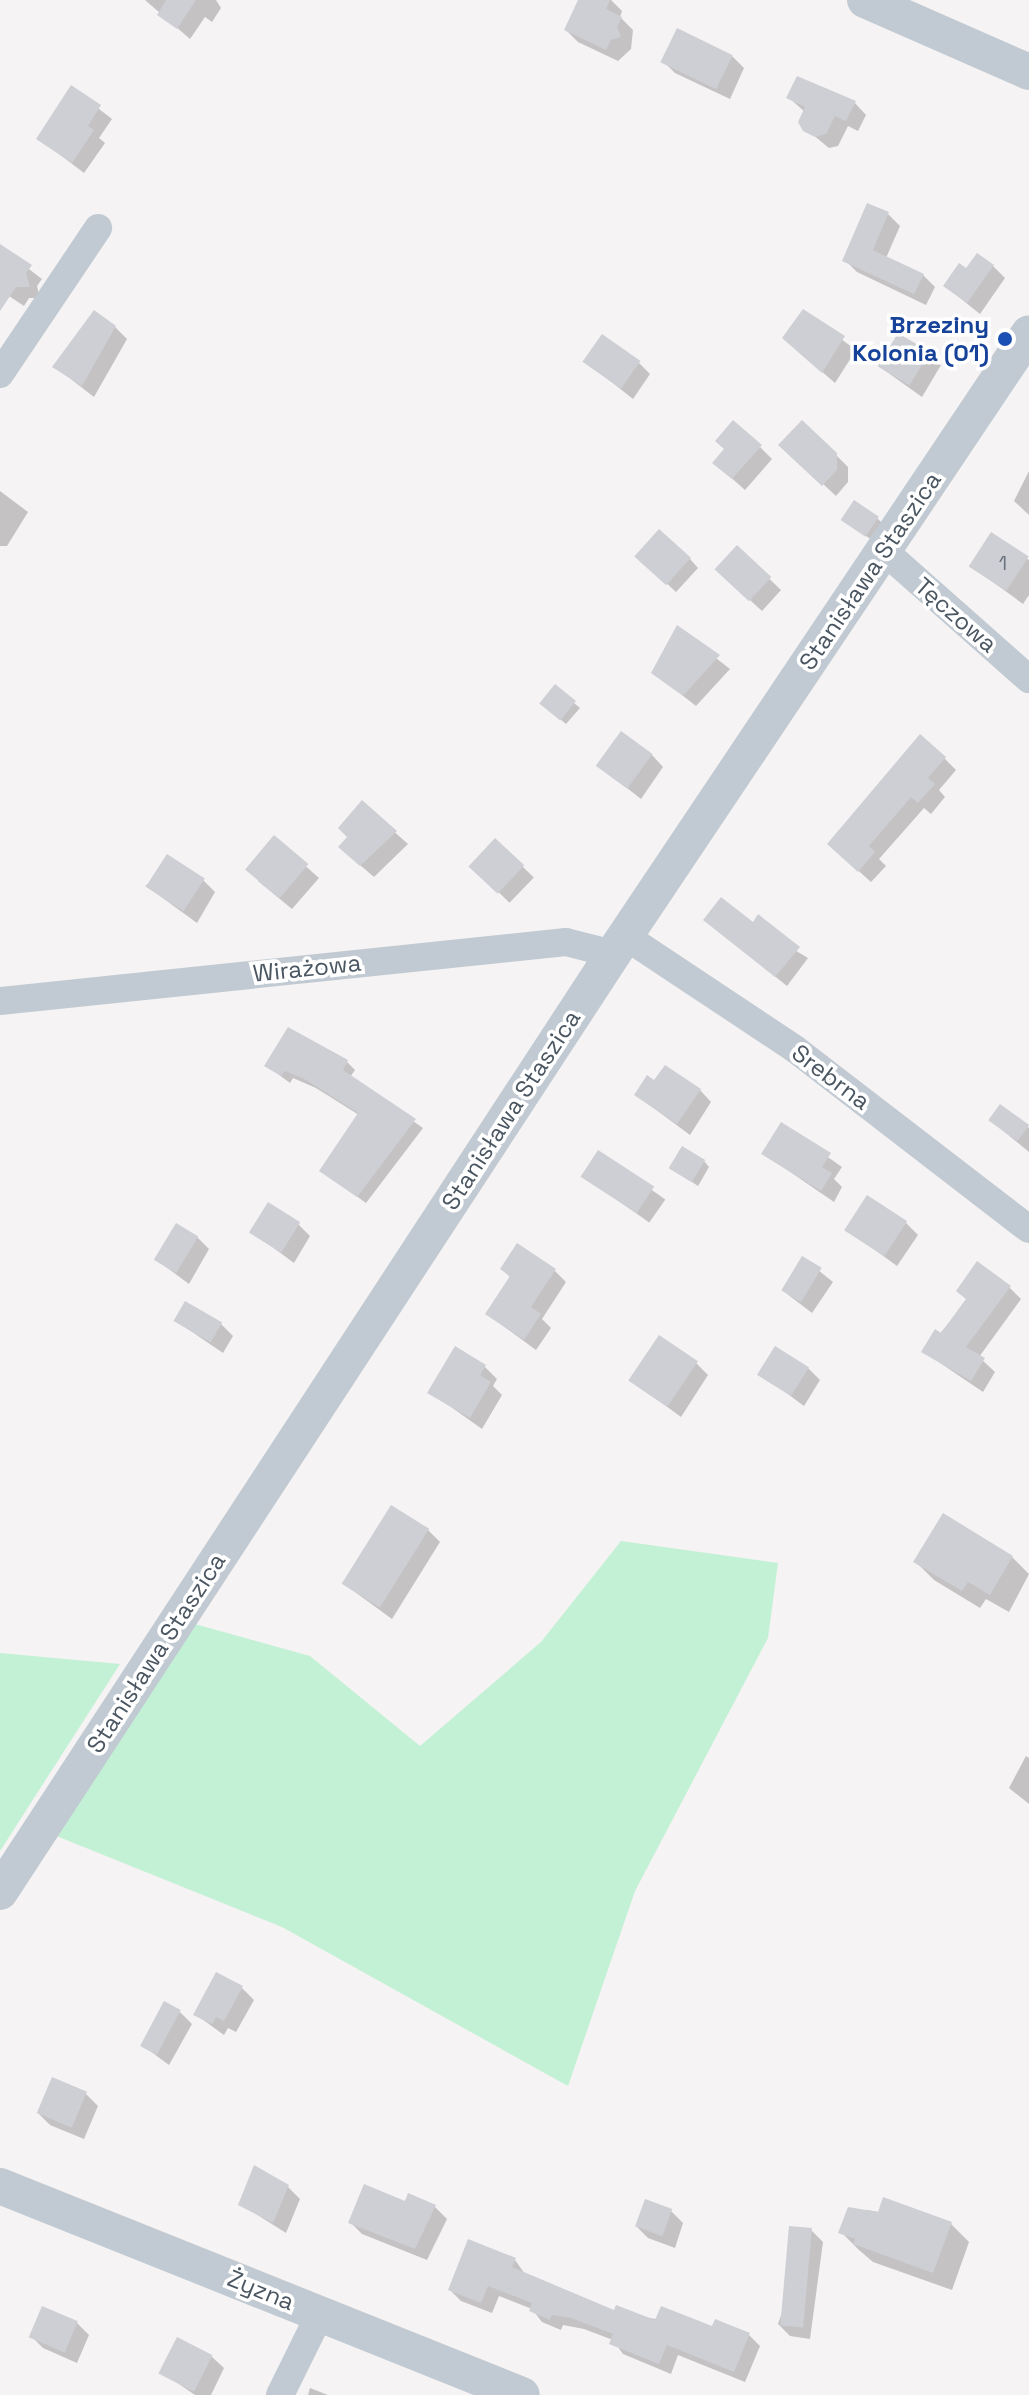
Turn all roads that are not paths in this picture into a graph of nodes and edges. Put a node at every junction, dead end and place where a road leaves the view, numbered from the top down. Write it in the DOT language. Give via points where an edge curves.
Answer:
graph roads {
  1 [pos="865,0"];
  2 [pos="1029,72"];
  3 [pos="98,228"];
  4 [pos="1029,333"];
  5 [pos="0,374"];
  6 [pos="883,550"];
  7 [pos="1029,679"];
  8 [pos="619,945"];
  9 [pos="0,1001"];
  10 [pos="1029,1229"];
  11 [pos="0,1892"];
  12 [pos="0,2186"];
  13 [pos="320,2314"];
  14 [pos="280,2395"];
  15 [pos="522,2395"];
  1 -- 2 [label="street"];
  3 -- 5 [label="street"];
  4 -- 6 [label="street, Stanisława Staszica"];
  6 -- 7 [label="street, Tęczowa"];
  6 -- 8 [label="street, Stanisława Staszica"];
  8 -- 9 [label="street, Wirażowa" via="566,942"];
  8 -- 10 [label="street, Srebrna" via="795,1049"];
  8 -- 11 [label="street, Stanisława Staszica"];
  12 -- 13 [label="street, Żyzna"];
  13 -- 14 [label="street"];
  13 -- 15 [label="street, Żyzna"];
}
